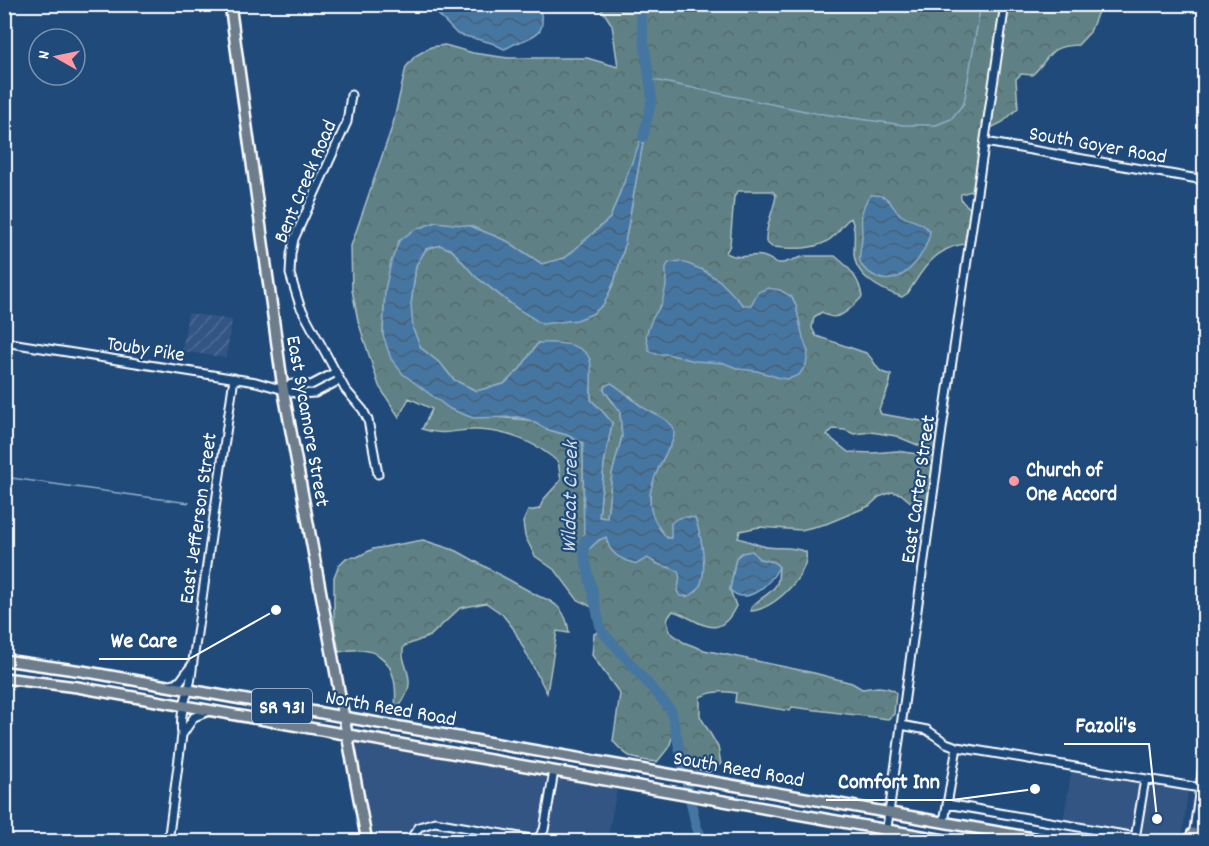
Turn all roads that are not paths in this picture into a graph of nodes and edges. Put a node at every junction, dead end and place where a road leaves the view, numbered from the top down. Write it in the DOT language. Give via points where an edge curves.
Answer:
graph roads {
  1 [pos="230,4"];
  2 [pos="1005,4"];
  3 [pos="351,95"];
  4 [pos="985,142"];
  5 [pos="1204,180"];
  6 [pos="4,342"];
  7 [pos="336,372"];
  8 [pos="234,378"];
  9 [pos="340,380"];
  10 [pos="283,388"];
  11 [pos="378,474"];
  12 [pos="4,660"];
  13 [pos="193,661"];
  14 [pos="4,678"];
  15 [pos="167,686"];
  16 [pos="189,689"];
  17 [pos="182,706"];
  18 [pos="210,711"];
  19 [pos="343,717"];
  20 [pos="901,725"];
  21 [pos="346,734"];
  22 [pos="182,735"];
  23 [pos="957,747"];
  24 [pos="559,754"];
  25 [pos="1204,759"];
  26 [pos="554,771"];
  27 [pos="1145,778"];
  28 [pos="1200,788"];
  29 [pos="947,804"];
  30 [pos="889,812"];
  31 [pos="944,822"];
  32 [pos="887,829"];
  33 [pos="1135,839"];
  34 [pos="1192,839"];
  35 [pos="168,842"];
  36 [pos="367,842"];
  37 [pos="408,842"];
  38 [pos="885,842"];
  39 [pos="956,842"];
  40 [pos="1056,842"];
  1 -- 10 [label="main road, East Sycamore Street"];
  2 -- 4 [label="street, East Carter Street"];
  3 -- 7 [label="street, Bent Creek Road" via="347,122 304,214 291,254 290,274 300,306"];
  4 -- 5 [label="street, South Goyer Road"];
  4 -- 20 [label="street, East Carter Street"];
  6 -- 8 [label="street, Touby Pike"];
  7 -- 9 [label="street, Bent Creek Road"];
  7 -- 10 [label="street, Touby Pike" via="311,385 292,384"];
  8 -- 10 [label="street, Touby Pike"];
  8 -- 13 [label="street, East Jefferson Street"];
  9 -- 10 [label="street, Touby Pike" via="315,393 294,393"];
  9 -- 11 [label="street, Bent Creek Road" via="368,420"];
  10 -- 19 [label="main road, East Sycamore Street"];
  12 -- 15 [label="main road, North Reed Road / SR 931"];
  13 -- 15 [label="street" via="184,677"];
  13 -- 16 [label="street, East Jefferson Street"];
  14 -- 17 [label="main road, North Reed Road / SR 931"];
  15 -- 16 [label="main road, North Reed Road / SR 931"];
  16 -- 17 [label="street, East Jefferson Street"];
  16 -- 19 [label="main road, North Reed Road / SR 931"];
  17 -- 18 [label="main road, North Reed Road / SR 931"];
  17 -- 22 [label="street, East Jefferson Street"];
  18 -- 21 [label="main road, North Reed Road / SR 931"];
  18 -- 22 [label="street" via="194,717"];
  19 -- 21 [label="main road, East Sycamore Street"];
  19 -- 24 [label="main road, North Reed Road / SR 931"];
  20 -- 23 [label="street" via="927,730"];
  20 -- 30 [label="street, East Carter Street"];
  21 -- 26 [label="main road, North Reed Road / SR 931"];
  21 -- 36 [label="main road, East Sycamore Street"];
  22 -- 35 [label="street, East Jefferson Street"];
  23 -- 27 [label="street"];
  23 -- 29 [label="street"];
  24 -- 30 [label="main road, South Reed Road / SR 931"];
  25 -- 28 [label="street"];
  26 -- 32 [label="main road, South Reed Road / SR 931"];
  26 -- 37 [label="street" via="544,830 538,838 435,822 419,827"];
  27 -- 28 [label="street"];
  27 -- 33 [label="street"];
  28 -- 34 [label="street"];
  29 -- 31 [label="street"];
  29 -- 33 [label="street"];
  30 -- 31 [label="main road, South Reed Road / SR 931"];
  30 -- 32 [label="street, East Carter Street"];
  31 -- 40 [label="main road, South Reed Road / SR 931"];
  32 -- 38 [label="street, East Carter Street"];
  32 -- 39 [label="main road, South Reed Road / SR 931"];
}
